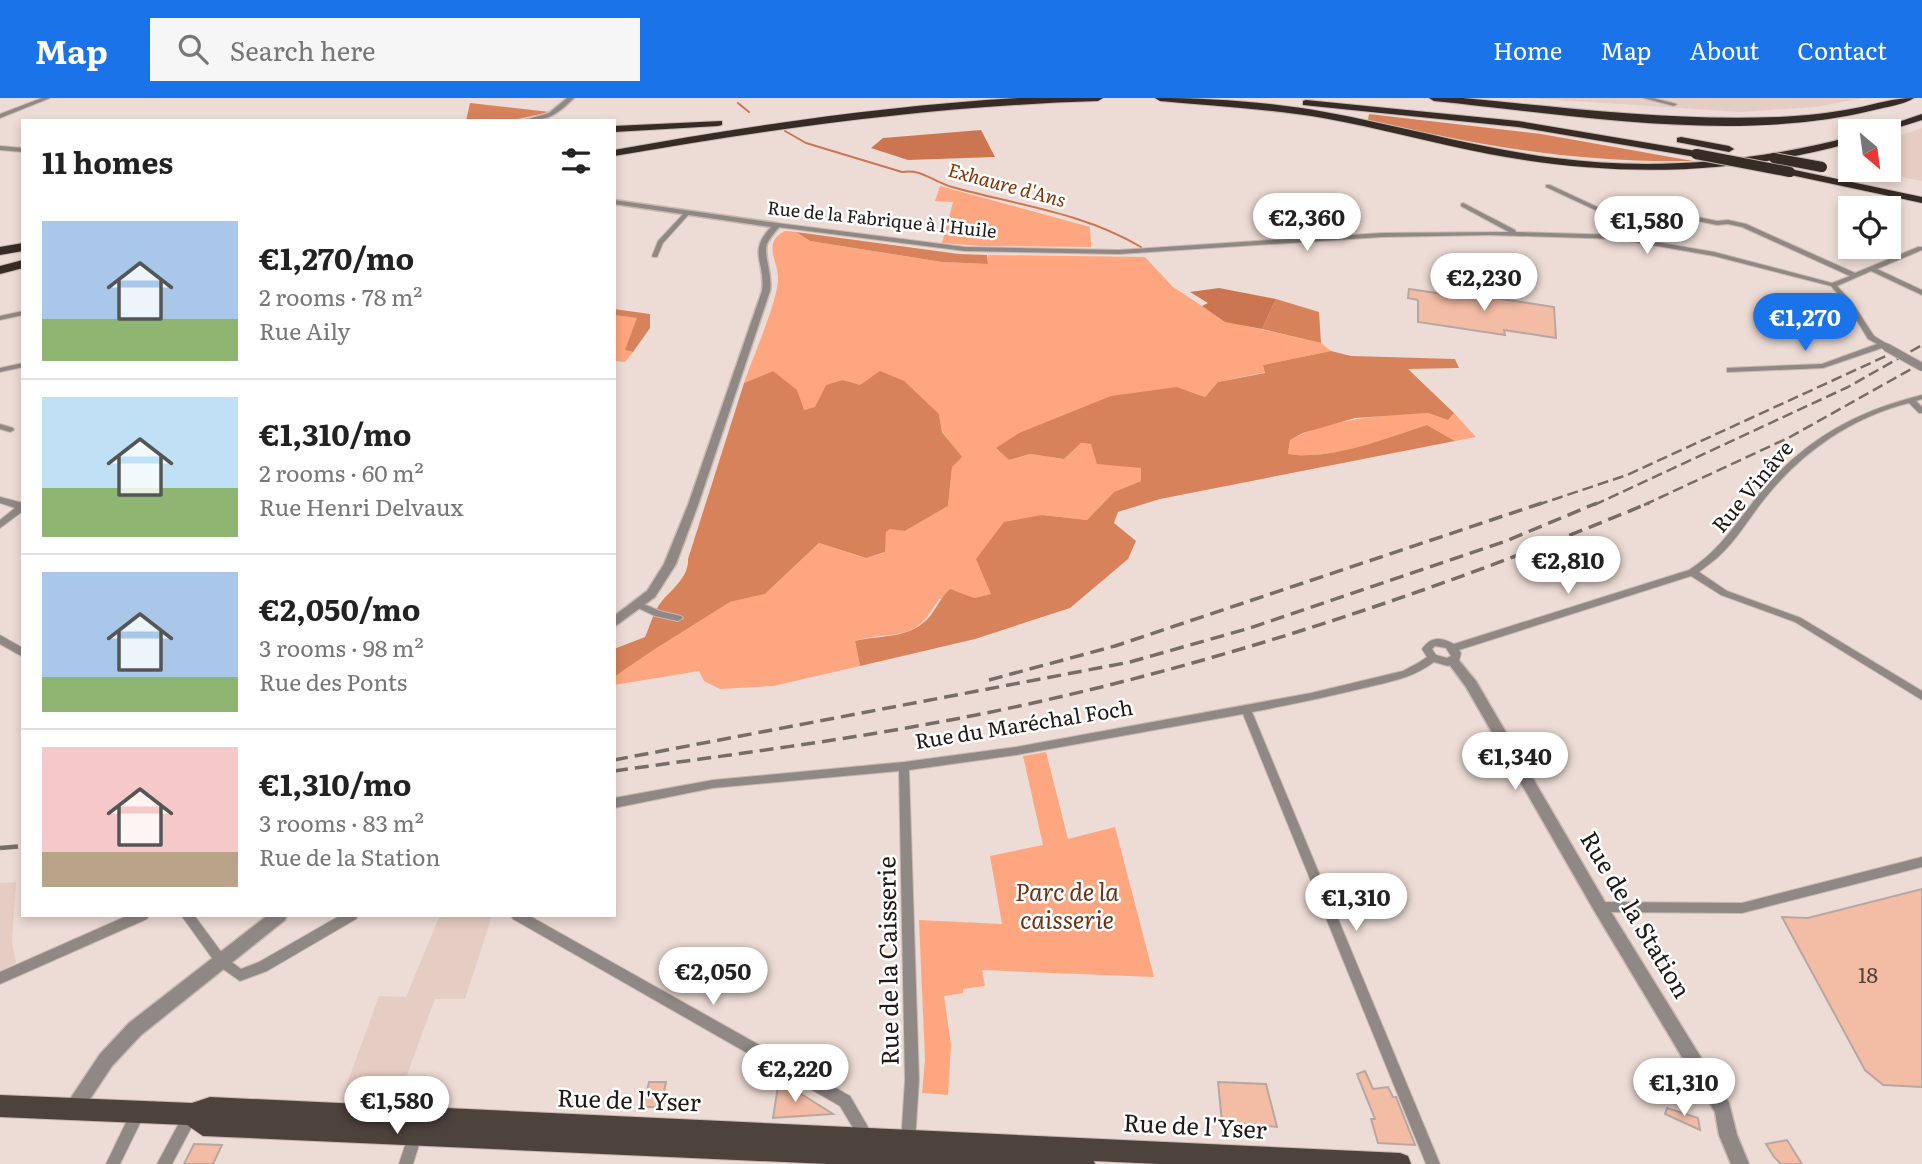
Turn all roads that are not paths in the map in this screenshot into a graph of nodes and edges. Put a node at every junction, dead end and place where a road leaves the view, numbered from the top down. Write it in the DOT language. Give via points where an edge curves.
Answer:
graph roads {
  1 [pos="47,98"];
  2 [pos="571,98"];
  3 [pos="909,98"];
  4 [pos="1098,98"];
  5 [pos="1160,98"];
  6 [pos="1201,98"];
  7 [pos="1646,98"];
  8 [pos="1909,98"];
  9 [pos="897,99"];
  10 [pos="1430,100"];
  11 [pos="1674,104"];
  12 [pos="0,116"];
  13 [pos="1922,117"];
  14 [pos="534,119"];
  15 [pos="731,121"];
  16 [pos="718,123"];
  17 [pos="1901,124"];
  18 [pos="616,129"];
  19 [pos="1621,129"];
  20 [pos="1646,134"];
  21 [pos="616,141"];
  22 [pos="1838,143"];
  23 [pos="0,148"];
  24 [pos="21,150"];
  25 [pos="616,153"];
  26 [pos="1548,186"];
  27 [pos="1922,188"];
  28 [pos="1922,200"];
  29 [pos="616,202"];
  30 [pos="1463,205"];
  31 [pos="688,212"];
  32 [pos="1608,214"];
  33 [pos="777,225"];
  34 [pos="1516,233"];
  35 [pos="1624,238"];
  36 [pos="21,247"];
  37 [pos="1920,248"];
  38 [pos="0,251"];
  39 [pos="1909,253"];
  40 [pos="655,257"];
  41 [pos="1922,258"];
  42 [pos="21,264"];
  43 [pos="0,269"];
  44 [pos="1872,269"];
  45 [pos="1854,275"];
  46 [pos="1833,285"];
  47 [pos="1922,293"];
  48 [pos="21,313"];
  49 [pos="0,318"];
  50 [pos="1884,346"];
  51 [pos="21,365"];
  52 [pos="1922,367"];
  53 [pos="0,370"];
  54 [pos="1730,370"];
  55 [pos="1922,397"];
  56 [pos="1910,399"];
  57 [pos="1922,411"];
  58 [pos="1,421"];
  59 [pos="10,430"];
  60 [pos="0,500"];
  61 [pos="21,507"];
  62 [pos="21,508"];
  63 [pos="0,525"];
  64 [pos="1692,572"];
  65 [pos="639,605"];
  66 [pos="678,618"];
  67 [pos="616,622"];
  68 [pos="0,639"];
  69 [pos="21,652"];
  70 [pos="1453,654"];
  71 [pos="1433,658"];
  72 [pos="1922,696"];
  73 [pos="1246,709"];
  74 [pos="904,766"];
  75 [pos="616,803"];
  76 [pos="1922,862"];
  77 [pos="1600,907"];
  78 [pos="138,917"];
  79 [pos="188,917"];
  80 [pos="277,917"];
  81 [pos="349,917"];
  82 [pos="521,917"];
  83 [pos="221,961"];
  84 [pos="0,978"];
  85 [pos="0,1106"];
  86 [pos="74,1108"];
  87 [pos="139,1112"];
  88 [pos="192,1114"];
  89 [pos="418,1126"];
  90 [pos="716,1147"];
  91 [pos="907,1149"];
  92 [pos="869,1152"];
  93 [pos="1322,1162"];
  94 [pos="113,1164"];
  95 [pos="164,1164"];
  96 [pos="406,1164"];
  97 [pos="1084,1164"];
  98 [pos="1400,1164"];
  99 [pos="1433,1164"];
  100 [pos="1740,1164"];
  1 -- 12 [label="street"];
  2 -- 14 [label="street" via="551,115"];
  3 -- 9 [label="highway"];
  4 -- 25 [label="highway" via="900,109"];
  5 -- 22 [label="highway" via="1301,112 1516,156 1609,166 1758,161"];
  6 -- 28 [label="highway, bridge" via="1452,116 1583,134"];
  7 -- 11 [label="street"];
  8 -- 10 [label="highway" via="1825,115 1747,120"];
  10 -- 19 [label="highway"];
  13 -- 17 [label="highway"];
  15 -- 16 [label="highway"];
  16 -- 18 [label="highway"];
  16 -- 21 [label="highway"];
  20 -- 27 [label="highway, bridge"];
  23 -- 24 [label="street"];
  26 -- 32 [label="street"];
  29 -- 31 [label="street, Rue de la Fabrique à l'Huile"];
  30 -- 34 [label="street"];
  31 -- 33 [label="street, Rue de la Fabrique à l'Huile"];
  31 -- 40 [label="street" via="660,242"];
  32 -- 35 [label="street"];
  32 -- 45 [label="street" via="1629,205 1744,225"];
  33 -- 34 [label="street, Rue de la Fabrique à l'Huile" via="965,249 1119,252 1382,235"];
  33 -- 65 [label="street" via="762,244 768,284 693,505 665,573"];
  34 -- 35 [label="street, Rue de la Fabrique à l'Huile"];
  35 -- 46 [label="street, Rue de la Fabrique à l'Huile" via="1714,254"];
  36 -- 38 [label="highway"];
  37 -- 39 [label="street"];
  39 -- 41 [label="street"];
  39 -- 44 [label="street"];
  42 -- 43 [label="highway"];
  44 -- 45 [label="street"];
  44 -- 47 [label="street"];
  45 -- 46 [label="street"];
  46 -- 50 [label="street" via="1871,337"];
  48 -- 49 [label="street"];
  50 -- 52 [label="street, bridge"];
  50 -- 54 [label="street" via="1823,366"];
  51 -- 53 [label="street"];
  55 -- 56 [label="street, Rue Vinâve"];
  56 -- 57 [label="street"];
  56 -- 64 [label="street, Rue Vinâve" via="1863,415 1807,449 1763,495 1723,550"];
  58 -- 59 [label="street"];
  60 -- 61 [label="street"];
  62 -- 63 [label="street"];
  64 -- 70 [label="street, Rue Vinâve"];
  64 -- 72 [label="street" via="1724,593 1798,620"];
  65 -- 66 [label="street"];
  65 -- 67 [label="street"];
  68 -- 69 [label="street"];
  70 -- 71 [label="street" via="1443,662"];
  70 -- 71 [label="street, Rue du Maréchal Foch" via="1444,643 1433,642 1427,649"];
  70 -- 77 [label="street, Rue de la Station"];
  71 -- 73 [label="street, Rue du Maréchal Foch" via="1405,674 1370,684"];
  73 -- 74 [label="street, Rue du Maréchal Foch" via="1016,751"];
  73 -- 99 [label="street"];
  74 -- 75 [label="street, Rue du Maréchal Foch" via="713,784"];
  74 -- 91 [label="street, Rue de la Caisserie" via="912,1041"];
  76 -- 77 [label="street" via="1742,908"];
  77 -- 100 [label="street, Rue de la Station" via="1723,1109"];
  78 -- 84 [label="street"];
  79 -- 83 [label="street"];
  80 -- 83 [label="street"];
  81 -- 83 [label="street" via="240,975"];
  82 -- 92 [label="street" via="845,1101"];
  83 -- 86 [label="street" via="135,1029 106,1060"];
  85 -- 86 [label="main road, Rue de l'Yser"];
  86 -- 87 [label="main road, Rue de l'Yser"];
  87 -- 88 [label="main road, Rue de l'Yser"];
  87 -- 94 [label="street"];
  88 -- 89 [label="main road, Rue de l'Yser" via="203,1125"];
  88 -- 95 [label="street"];
  89 -- 90 [label="main road, Rue de l'Yser"];
  89 -- 96 [label="street"];
  90 -- 92 [label="main road, Rue de l'Yser"];
  91 -- 92 [label="main road, Rue de l'Yser"];
  91 -- 93 [label="main road, Rue de l'Yser"];
  91 -- 97 [label="main road, Rue de l'Yser"];
  93 -- 98 [label="main road, Rue de l'Yser"];
}
